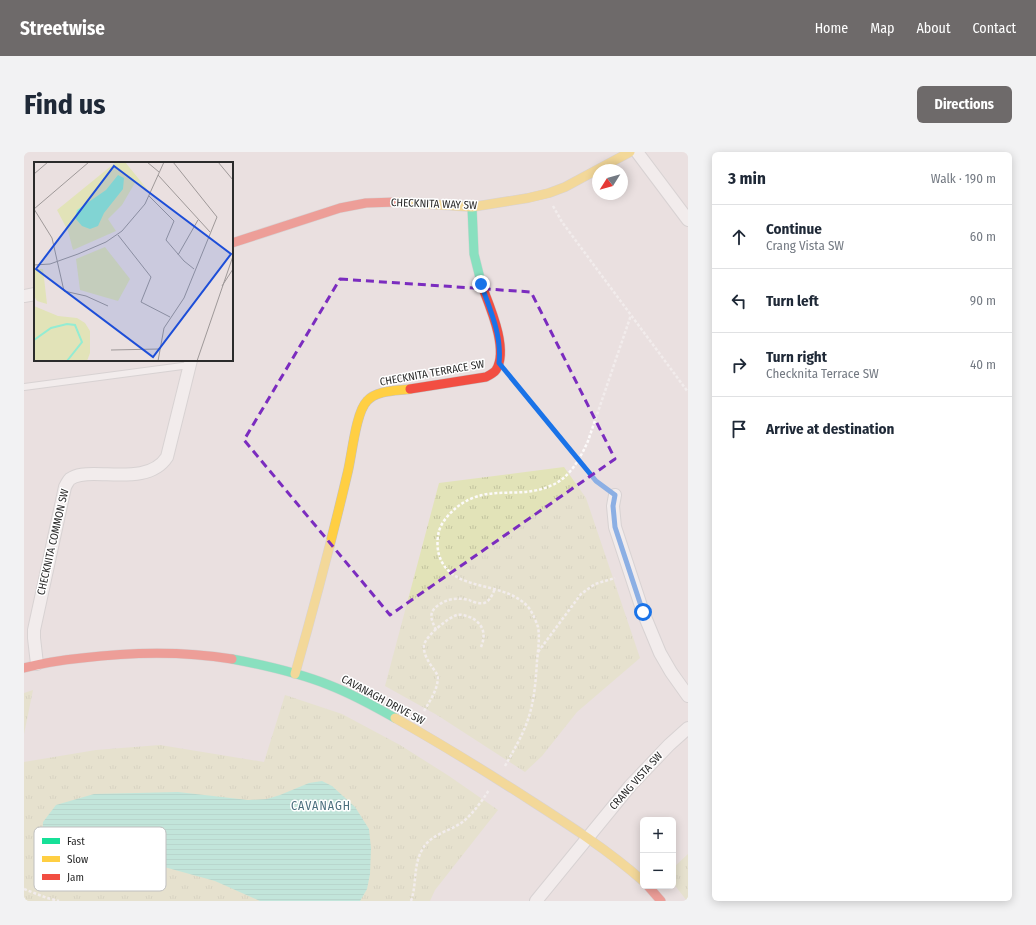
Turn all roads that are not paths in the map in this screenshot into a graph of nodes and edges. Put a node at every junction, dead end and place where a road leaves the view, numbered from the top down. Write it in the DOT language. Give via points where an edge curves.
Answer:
graph roads {
  1 [pos="630,152"];
  2 [pos="637,152"];
  3 [pos="472,207"];
  4 [pos="688,220"];
  5 [pos="233,243"];
  6 [pos="34,294"];
  7 [pos="24,296"];
  8 [pos="191,362"];
  9 [pos="24,387"];
  10 [pos="615,495"];
  11 [pos="37,664"];
  12 [pos="24,668"];
  13 [pos="295,674"];
  14 [pos="688,696"];
  15 [pos="688,728"];
  16 [pos="588,837"];
  17 [pos="640,878"];
  18 [pos="651,889"];
  19 [pos="536,901"];
  20 [pos="661,901"];
  1 -- 3 [label="street, CHECKNITA WAY SW" via="549,193"];
  2 -- 4 [label="street"];
  3 -- 5 [label="street, CHECKNITA WAY SW" via="395,202 361,204 340,208"];
  3 -- 13 [label="street, CHECKNITA TERRACE SW" via="473,252 500,345 497,369 486,377 381,393 372,396 364,405"];
  6 -- 7 [label="street"];
  8 -- 9 [label="lane"];
  8 -- 11 [label="street, CHECKNITA COMMON SW" via="167,457 158,468 145,473 83,474 69,480 65,487 34,630"];
  10 -- 14 [label="street" via="615,527 643,612 660,653"];
  11 -- 12 [label="street, CAVANAGH DRIVE SW"];
  11 -- 13 [label="street, CAVANAGH DRIVE SW" via="118,654 179,652 236,659"];
  13 -- 16 [label="street, CAVANAGH DRIVE SW" via="334,687 382,711"];
  15 -- 16 [label="street, CRANG VISTA SW" via="630,786"];
  16 -- 17 [label="street, CAVANAGH DRIVE SW"];
  16 -- 19 [label="street, CRANG VISTA SW"];
  18 -- 20 [label="street"];
}
